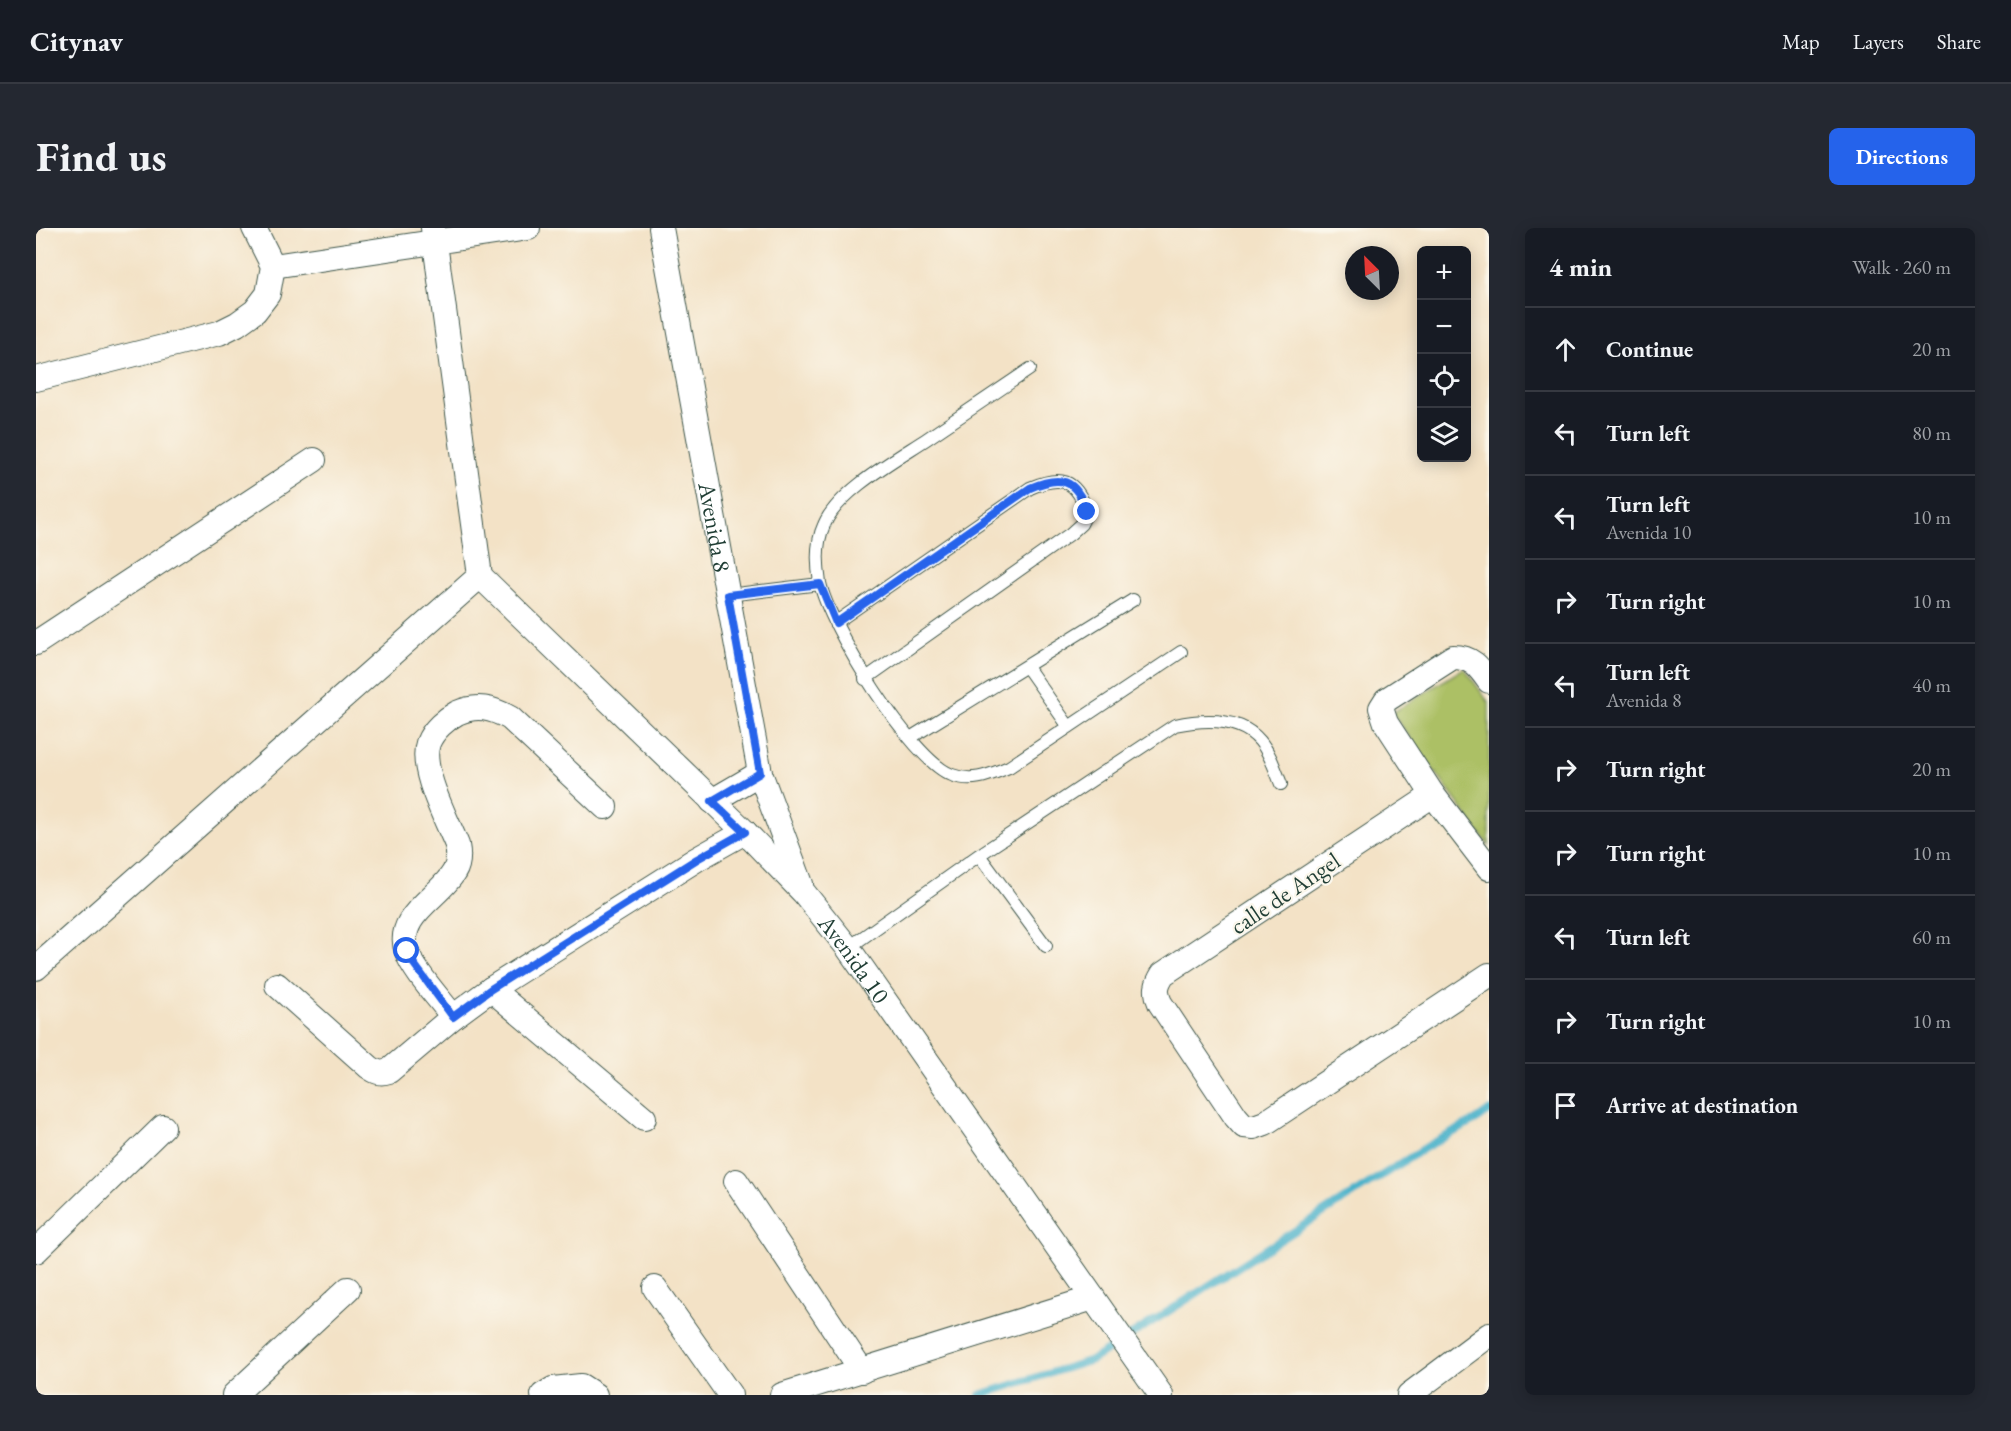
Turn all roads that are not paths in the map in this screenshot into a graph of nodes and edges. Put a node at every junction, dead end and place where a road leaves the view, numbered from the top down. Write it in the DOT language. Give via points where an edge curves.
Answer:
graph roads {
  1 [pos="254,228"];
  2 [pos="528,228"];
  3 [pos="661,228"];
  4 [pos="434,235"];
  5 [pos="273,267"];
  6 [pos="1030,369"];
  7 [pos="36,379"];
  8 [pos="314,460"];
  9 [pos="480,576"];
  10 [pos="820,584"];
  11 [pos="728,595"];
  12 [pos="1134,600"];
  13 [pos="836,623"];
  14 [pos="36,643"];
  15 [pos="1181,652"];
  16 [pos="1027,667"];
  17 [pos="865,679"];
  18 [pos="1489,681"];
  19 [pos="1068,727"];
  20 [pos="910,738"];
  21 [pos="760,773"];
  22 [pos="1281,784"];
  23 [pos="1432,795"];
  24 [pos="712,801"];
  25 [pos="605,807"];
  26 [pos="745,832"];
  27 [pos="979,855"];
  28 [pos="1489,868"];
  29 [pos="804,893"];
  30 [pos="1046,946"];
  31 [pos="848,948"];
  32 [pos="36,968"];
  33 [pos="1489,975"];
  34 [pos="277,985"];
  35 [pos="491,989"];
  36 [pos="453,1017"];
  37 [pos="644,1118"];
  38 [pos="163,1127"];
  39 [pos="736,1181"];
  40 [pos="36,1251"];
  41 [pos="654,1288"];
  42 [pos="348,1289"];
  43 [pos="1093,1298"];
  44 [pos="1489,1335"];
  45 [pos="862,1371"];
  46 [pos="234,1395"];
  47 [pos="543,1395"];
  48 [pos="595,1395"];
  49 [pos="730,1395"];
  50 [pos="782,1395"];
  51 [pos="1161,1395"];
  52 [pos="1409,1395"];
  1 -- 5 [label="street"];
  2 -- 4 [label="street"];
  3 -- 11 [label="street, Avenida 8"];
  4 -- 5 [label="street"];
  4 -- 9 [label="street"];
  5 -- 7 [label="street" via="268,294 255,311 219,333"];
  6 -- 10 [label="lane" via="846,496 824,524 819,542"];
  8 -- 14 [label="street"];
  9 -- 24 [label="street, Avenida 10"];
  9 -- 32 [label="street"];
  10 -- 11 [label="lane"];
  10 -- 13 [label="lane"];
  11 -- 21 [label="street, Avenida 8"];
  12 -- 16 [label="lane"];
  13 -- 17 [label="lane"];
  13 -- 17 [label="lane" via="1030,488 1062,480 1083,500 1087,512 1070,534"];
  15 -- 19 [label="lane"];
  16 -- 19 [label="lane"];
  16 -- 20 [label="lane"];
  17 -- 20 [label="lane"];
  18 -- 23 [label="street" via="1475,662 1453,657 1386,700 1381,708 1386,723"];
  19 -- 20 [label="lane" via="1009,766 983,778 950,775"];
  21 -- 24 [label="street"];
  21 -- 29 [label="street, Avenida 8"];
  22 -- 27 [label="lane" via="1270,757 1251,732 1217,721 1175,725"];
  23 -- 28 [label="street"];
  23 -- 33 [label="street, calle de Angel" via="1163,974 1155,993 1236,1117 1244,1126 1254,1127"];
  24 -- 26 [label="street, Avenida 10"];
  25 -- 36 [label="street" via="498,711 486,707 467,709 434,733 426,756 429,774 459,856 454,874 418,910 405,939 414,964"];
  26 -- 29 [label="street, Avenida 10"];
  26 -- 35 [label="street"];
  27 -- 30 [label="lane"];
  27 -- 31 [label="lane"];
  29 -- 31 [label="street, Avenida 10"];
  31 -- 43 [label="street, Avenida 10"];
  34 -- 36 [label="street" via="369,1067 382,1073 398,1065"];
  35 -- 36 [label="street"];
  35 -- 37 [label="street"];
  38 -- 40 [label="street"];
  39 -- 45 [label="street"];
  41 -- 49 [label="street"];
  42 -- 46 [label="street"];
  43 -- 45 [label="street"];
  43 -- 51 [label="street, Avenida 10"];
  44 -- 52 [label="street"];
  45 -- 50 [label="street"];
  47 -- 48 [label="street" via="566,1386 582,1386"];
}
